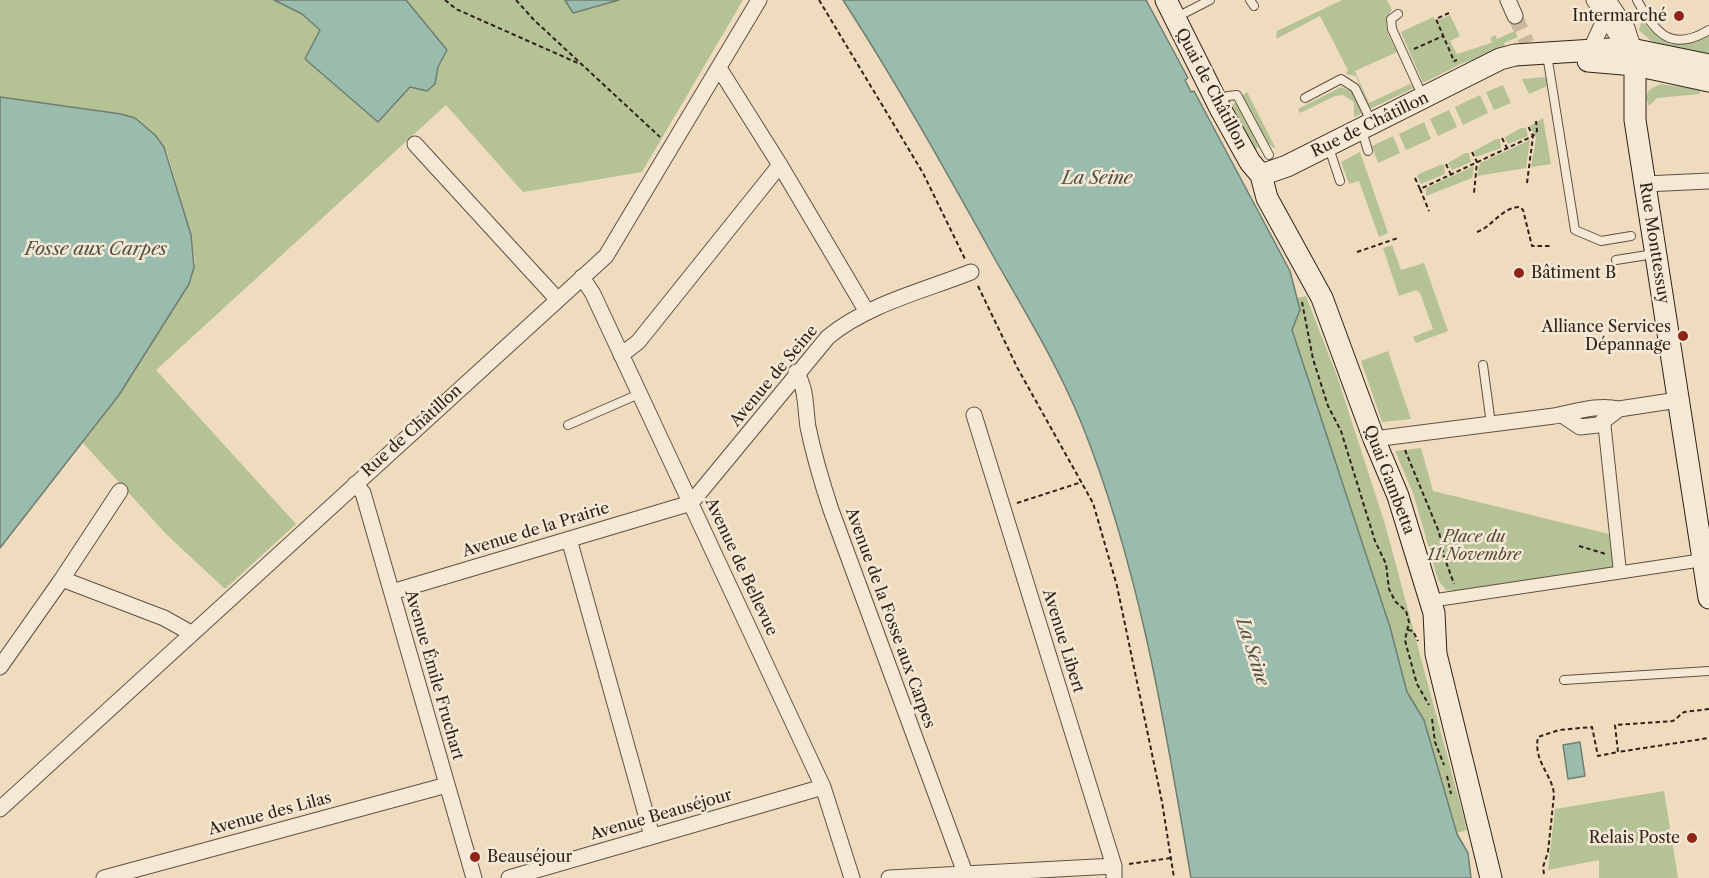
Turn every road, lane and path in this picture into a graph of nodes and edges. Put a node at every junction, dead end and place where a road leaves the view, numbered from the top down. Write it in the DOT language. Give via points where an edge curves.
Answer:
graph roads {
  1 [pos="445,0"];
  2 [pos="516,0"];
  3 [pos="759,0"];
  4 [pos="819,0"];
  5 [pos="1210,0"];
  6 [pos="1508,0"];
  7 [pos="1594,0"];
  8 [pos="1608,0"];
  9 [pos="1637,0"];
  10 [pos="1170,9"];
  11 [pos="1449,13"];
  12 [pos="1398,14"];
  13 [pos="1515,16"];
  14 [pos="1605,18"];
  15 [pos="1709,30"];
  16 [pos="1443,36"];
  17 [pos="1592,49"];
  18 [pos="1403,54"];
  19 [pos="1535,54"];
  20 [pos="1632,54"];
  21 [pos="1463,57"];
  22 [pos="1709,65"];
  23 [pos="583,66"];
  24 [pos="719,68"];
  25 [pos="1709,72"];
  26 [pos="1709,81"];
  27 [pos="1305,98"];
  28 [pos="1424,98"];
  29 [pos="1536,121"];
  30 [pos="1367,126"];
  31 [pos="1528,126"];
  32 [pos="1533,136"];
  33 [pos="1502,138"];
  34 [pos="415,144"];
  35 [pos="1329,146"];
  36 [pos="671,147"];
  37 [pos="1507,148"];
  38 [pos="1368,151"];
  39 [pos="1472,152"];
  40 [pos="1477,162"];
  41 [pos="1446,164"];
  42 [pos="780,165"];
  43 [pos="1268,167"];
  44 [pos="1451,175"];
  45 [pos="1415,178"];
  46 [pos="1340,181"];
  47 [pos="1709,181"];
  48 [pos="1527,183"];
  49 [pos="1645,184"];
  50 [pos="1420,189"];
  51 [pos="1474,193"];
  52 [pos="1429,211"];
  53 [pos="1477,232"];
  54 [pos="1631,236"];
  55 [pos="1398,238"];
  56 [pos="1552,246"];
  57 [pos="1357,252"];
  58 [pos="1656,253"];
  59 [pos="1616,260"];
  60 [pos="971,272"];
  61 [pos="582,277"];
  62 [pos="1301,297"];
  63 [pos="557,299"];
  64 [pos="867,312"];
  65 [pos="621,355"];
  66 [pos="1483,365"];
  67 [pos="796,372"];
  68 [pos="639,394"];
  69 [pos="1678,400"];
  70 [pos="1619,409"];
  71 [pos="974,415"];
  72 [pos="1562,415"];
  73 [pos="1604,421"];
  74 [pos="1491,424"];
  75 [pos="568,425"];
  76 [pos="1384,437"];
  77 [pos="1082,482"];
  78 [pos="355,484"];
  79 [pos="120,491"];
  80 [pos="691,503"];
  81 [pos="1003,507"];
  82 [pos="569,539"];
  83 [pos="1579,546"];
  84 [pos="1618,553"];
  85 [pos="1703,560"];
  86 [pos="1620,572"];
  87 [pos="62,579"];
  88 [pos="392,592"];
  89 [pos="1457,596"];
  90 [pos="1709,598"];
  91 [pos="1430,601"];
  92 [pos="1408,630"];
  93 [pos="1419,632"];
  94 [pos="191,633"];
  95 [pos="1422,640"];
  96 [pos="1416,642"];
  97 [pos="0,667"];
  98 [pos="1709,671"];
  99 [pos="1564,680"];
  100 [pos="1709,709"];
  101 [pos="1709,738"];
  102 [pos="1618,752"];
  103 [pos="447,785"];
  104 [pos="823,787"];
  105 [pos="1454,799"];
  106 [pos="0,809"];
  107 [pos="652,836"];
  108 [pos="1170,858"];
  109 [pos="1114,872"];
  110 [pos="965,873"];
  111 [pos="1544,874"];
  112 [pos="104,878"];
  113 [pos="474,878"];
  114 [pos="509,878"];
  115 [pos="852,878"];
  116 [pos="889,878"];
  117 [pos="1174,878"];
  118 [pos="1491,878"];
  1 -- 23 [label="path" via="456,9"];
  2 -- 23 [label="path"];
  3 -- 24 [label="street, Rue de Châtillon"];
  4 -- 60 [label="path" via="923,173"];
  5 -- 10 [label="lane"];
  6 -- 13 [label="street"];
  7 -- 14 [label="street"];
  8 -- 20 [label="street" via="1627,28"];
  9 -- 15 [label="lane" via="1659,34 1672,39 1693,38"];
  10 -- 43 [label="main road, Quai de Châtillon" via="1250,162"];
  11 -- 16 [label="path" via="1436,19"];
  12 -- 18 [label="lane" via="1392,17 1391,26"];
  14 -- 17 [label="street"];
  14 -- 20 [label="street"];
  16 -- 18 [label="path"];
  16 -- 21 [label="path" via="1454,61"];
  17 -- 19 [label="main road, Rue de Châtillon"];
  17 -- 20 [label="main road, Rue de Châtillon"];
  18 -- 28 [label="lane"];
  19 -- 20 [label="main road, Rue de Châtillon" via="1607,61"];
  19 -- 28 [label="main road, Rue de Châtillon" via="1500,59"];
  19 -- 54 [label="lane" via="1575,230 1601,242"];
  20 -- 22 [label="main road, Rue de Châtillon"];
  20 -- 25 [label="main road"];
  20 -- 26 [label="main road, Rue de Châtillon"];
  20 -- 49 [label="main road, Rue Monttessuy" via="1635,120"];
  23 -- 36 [label="path"];
  24 -- 36 [label="street, Rue de Châtillon"];
  24 -- 42 [label="street"];
  27 -- 30 [label="lane" via="1341,79 1355,88"];
  28 -- 30 [label="main road, Rue de Châtillon"];
  29 -- 32 [label="path"];
  30 -- 35 [label="main road, Rue de Châtillon"];
  30 -- 38 [label="lane"];
  31 -- 32 [label="path"];
  32 -- 37 [label="path"];
  32 -- 48 [label="path"];
  33 -- 37 [label="path"];
  34 -- 63 [label="street"];
  35 -- 43 [label="main road, Rue de Châtillon"];
  35 -- 46 [label="lane"];
  36 -- 61 [label="street, Rue de Châtillon" via="606,256"];
  37 -- 40 [label="path"];
  39 -- 40 [label="path"];
  40 -- 44 [label="path"];
  40 -- 51 [label="path"];
  41 -- 44 [label="path"];
  42 -- 64 [label="street"];
  42 -- 65 [label="street" via="638,342"];
  43 -- 76 [label="main road, Quai Gambetta" via="1267,198 1305,264"];
  44 -- 50 [label="path"];
  45 -- 50 [label="path"];
  47 -- 49 [label="street"];
  49 -- 58 [label="main road, Rue Monttessuy"];
  50 -- 52 [label="path"];
  53 -- 56 [label="path" via="1511,208 1520,207 1532,246"];
  55 -- 57 [label="path"];
  58 -- 59 [label="lane"];
  58 -- 69 [label="main road, Rue Monttessuy"];
  60 -- 64 [label="street, Avenue de Seine"];
  60 -- 77 [label="path" via="1018,369"];
  61 -- 63 [label="street, Rue de Châtillon"];
  61 -- 65 [label="street, Avenue de Bellevue"];
  62 -- 92 [label="path" via="1313,359 1328,406 1341,431 1375,541 1386,564 1392,595 1406,611"];
  63 -- 78 [label="street, Rue de Châtillon"];
  64 -- 67 [label="street, Avenue de Seine" via="828,337"];
  65 -- 68 [label="street, Avenue de Bellevue"];
  66 -- 74 [label="lane"];
  67 -- 80 [label="street, Avenue de Seine"];
  67 -- 110 [label="street, Avenue de la Fosse aux Carpes" via="804,387 816,463 831,510"];
  68 -- 75 [label="lane"];
  68 -- 80 [label="street, Avenue de Bellevue"];
  69 -- 70 [label="street"];
  69 -- 85 [label="main road, Rue Monttessuy"];
  70 -- 72 [label="street" via="1608,406 1571,410"];
  70 -- 73 [label="street"];
  71 -- 81 [label="street, Avenue Libert"];
  72 -- 73 [label="street" via="1580,427"];
  72 -- 74 [label="street"];
  73 -- 84 [label="street"];
  74 -- 76 [label="street"];
  76 -- 89 [label="path" via="1396,448 1404,447 1416,472 1439,532"];
  76 -- 91 [label="main road, Quai Gambetta"];
  77 -- 81 [label="path"];
  77 -- 108 [label="path" via="1093,503 1117,586"];
  78 -- 88 [label="street, Avenue Émile Fruchart" via="363,493"];
  78 -- 94 [label="street, Rue de Châtillon"];
  79 -- 87 [label="street"];
  80 -- 82 [label="street, Avenue de la Prairie"];
  80 -- 104 [label="street, Avenue de Bellevue"];
  81 -- 109 [label="street, Avenue Libert"];
  82 -- 88 [label="street, Avenue de la Prairie"];
  82 -- 107 [label="street"];
  83 -- 84 [label="path" via="1598,553"];
  84 -- 86 [label="street"];
  85 -- 86 [label="street"];
  85 -- 90 [label="main road, Rue Monttessuy"];
  86 -- 89 [label="street"];
  87 -- 94 [label="street" via="164,618"];
  87 -- 97 [label="street"];
  88 -- 103 [label="street, Avenue Émile Fruchart"];
  89 -- 91 [label="street"];
  91 -- 118 [label="main road, Quai Gambetta" via="1436,654"];
  92 -- 96 [label="path" via="1413,631"];
  92 -- 105 [label="path" via="1405,640 1409,657 1417,684 1430,706 1435,742"];
  93 -- 95 [label="path"];
  94 -- 106 [label="street, Rue de Châtillon"];
  98 -- 99 [label="lane"];
  100 -- 102 [label="path" via="1684,712 1673,721 1615,725"];
  101 -- 102 [label="path"];
  102 -- 111 [label="path" via="1598,756 1592,727 1559,730 1538,737 1541,768 1554,788"];
  103 -- 112 [label="street, Avenue des Lilas"];
  103 -- 113 [label="street, Avenue Émile Fruchart"];
  104 -- 107 [label="street, Avenue Beauséjour"];
  104 -- 115 [label="street, Avenue de Bellevue"];
  107 -- 114 [label="street, Avenue Beauséjour"];
  108 -- 109 [label="path"];
  108 -- 117 [label="path"];
  109 -- 110 [label="street"];
  110 -- 116 [label="street"];
}
